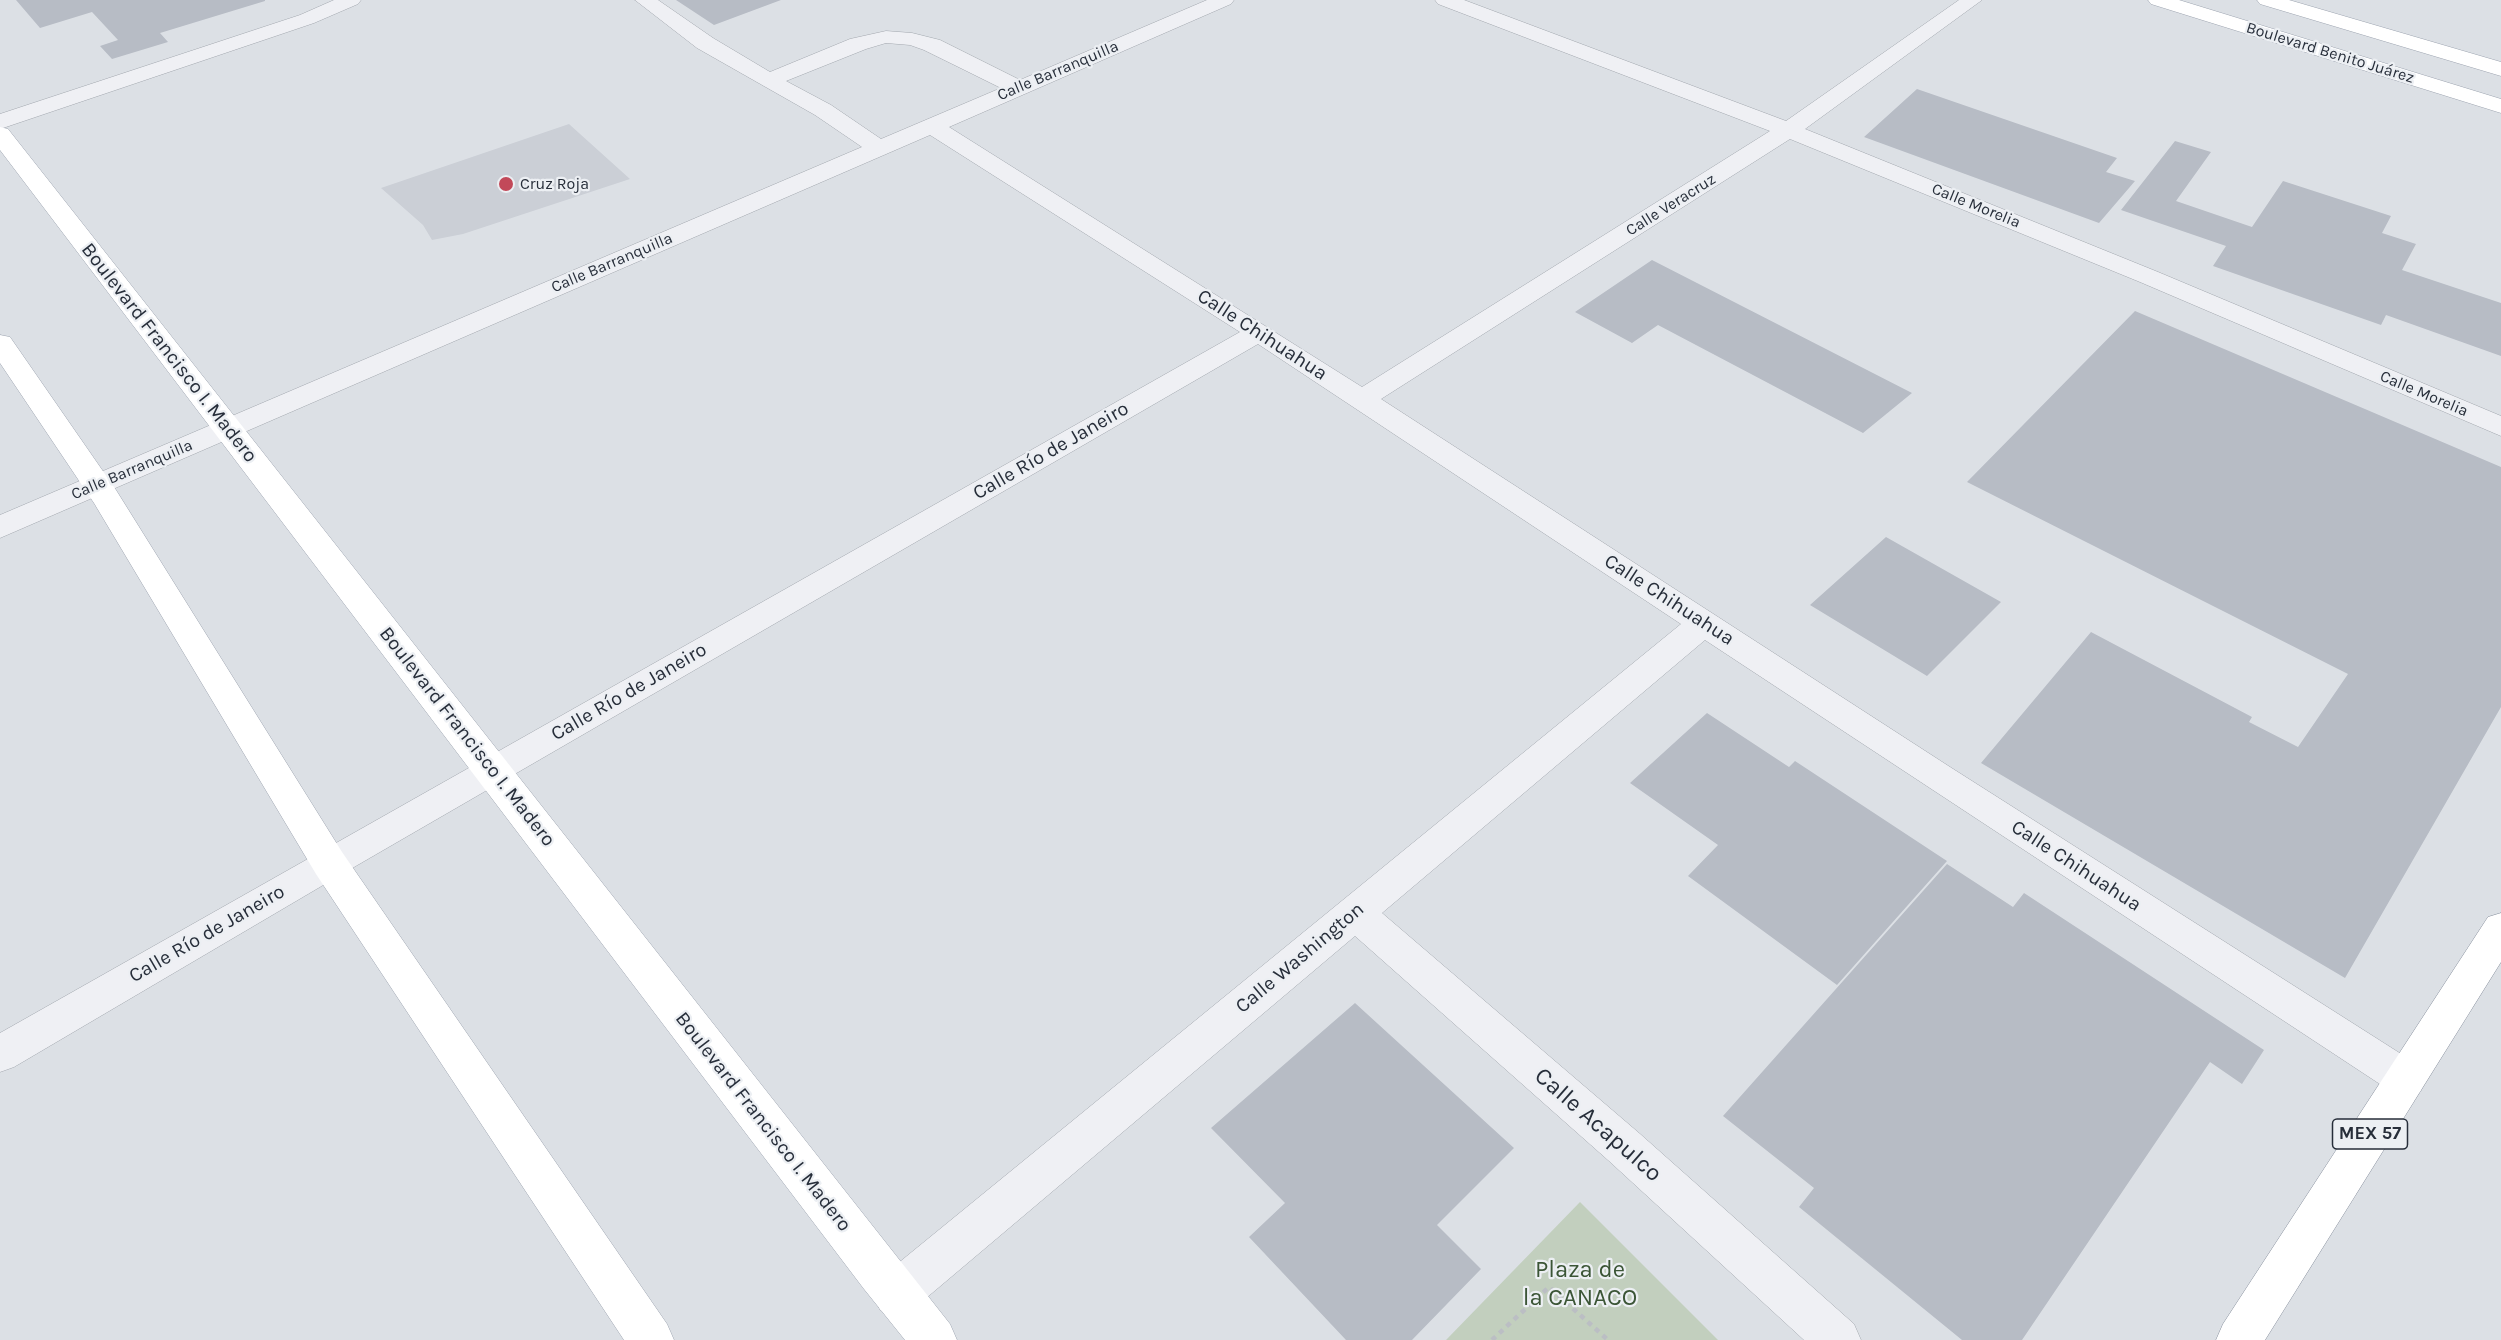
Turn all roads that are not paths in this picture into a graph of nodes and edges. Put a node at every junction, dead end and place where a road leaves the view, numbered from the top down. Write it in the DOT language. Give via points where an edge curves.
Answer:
graph roads {
  1 [pos="351,0"];
  2 [pos="645,0"];
  3 [pos="1224,0"];
  4 [pos="1445,0"];
  5 [pos="1972,0"];
  6 [pos="2158,0"];
  7 [pos="2267,0"];
  8 [pos="2501,69"];
  9 [pos="769,80"];
  10 [pos="1019,88"];
  11 [pos="2501,106"];
  12 [pos="0,122"];
  13 [pos="930,125"];
  14 [pos="1788,130"];
  15 [pos="0,134"];
  16 [pos="878,148"];
  17 [pos="1259,332"];
  18 [pos="0,343"];
  19 [pos="1362,399"];
  20 [pos="2501,427"];
  21 [pos="229,429"];
  22 [pos="97,484"];
  23 [pos="0,527"];
  24 [pos="1704,623"];
  25 [pos="492,770"];
  26 [pos="329,863"];
  27 [pos="1355,913"];
  28 [pos="2501,929"];
  29 [pos="0,1054"];
  30 [pos="2406,1079"];
  31 [pos="896,1294"];
  32 [pos="651,1340"];
  33 [pos="934,1340"];
  34 [pos="1838,1340"];
  35 [pos="2239,1340"];
  1 -- 12 [label="street" via="307,19"];
  2 -- 9 [label="street" via="705,43"];
  3 -- 10 [label="street, Calle Barranquilla"];
  4 -- 14 [label="street, Calle Morelia"];
  5 -- 14 [label="street, Calle Veracruz"];
  6 -- 11 [label="main road, Boulevard Benito Juárez"];
  7 -- 8 [label="main road, Boulevard Benito Juárez"];
  9 -- 10 [label="street" via="858,44 886,37 932,45"];
  9 -- 16 [label="street" via="823,110"];
  10 -- 13 [label="street, Calle Barranquilla"];
  13 -- 16 [label="street, Calle Barranquilla"];
  13 -- 17 [label="street, Calle Chihuahua"];
  14 -- 19 [label="street, Calle Veracruz"];
  14 -- 20 [label="street, Calle Morelia" via="2149,277"];
  15 -- 21 [label="main road, Boulevard Francisco I. Madero"];
  16 -- 21 [label="street, Calle Barranquilla"];
  17 -- 19 [label="street, Calle Chihuahua"];
  17 -- 25 [label="street, Calle Río de Janeiro"];
  18 -- 22 [label="main road"];
  19 -- 24 [label="street, Calle Chihuahua"];
  21 -- 22 [label="street, Calle Barranquilla"];
  21 -- 25 [label="main road, Boulevard Francisco I. Madero"];
  22 -- 23 [label="street, Calle Barranquilla"];
  22 -- 26 [label="main road"];
  24 -- 27 [label="street, Calle Washington"];
  24 -- 30 [label="street, Calle Chihuahua"];
  25 -- 26 [label="street, Calle Río de Janeiro"];
  25 -- 31 [label="main road, Boulevard Francisco I. Madero"];
  26 -- 29 [label="street, Calle Río de Janeiro"];
  26 -- 32 [label="main road"];
  27 -- 31 [label="street, Calle Washington"];
  27 -- 34 [label="street, Calle Acapulco" via="1624,1146"];
  28 -- 30 [label="main road, MEX 57"];
  30 -- 35 [label="main road, MEX 57"];
  31 -- 33 [label="main road, Boulevard Francisco I. Madero"];
}
